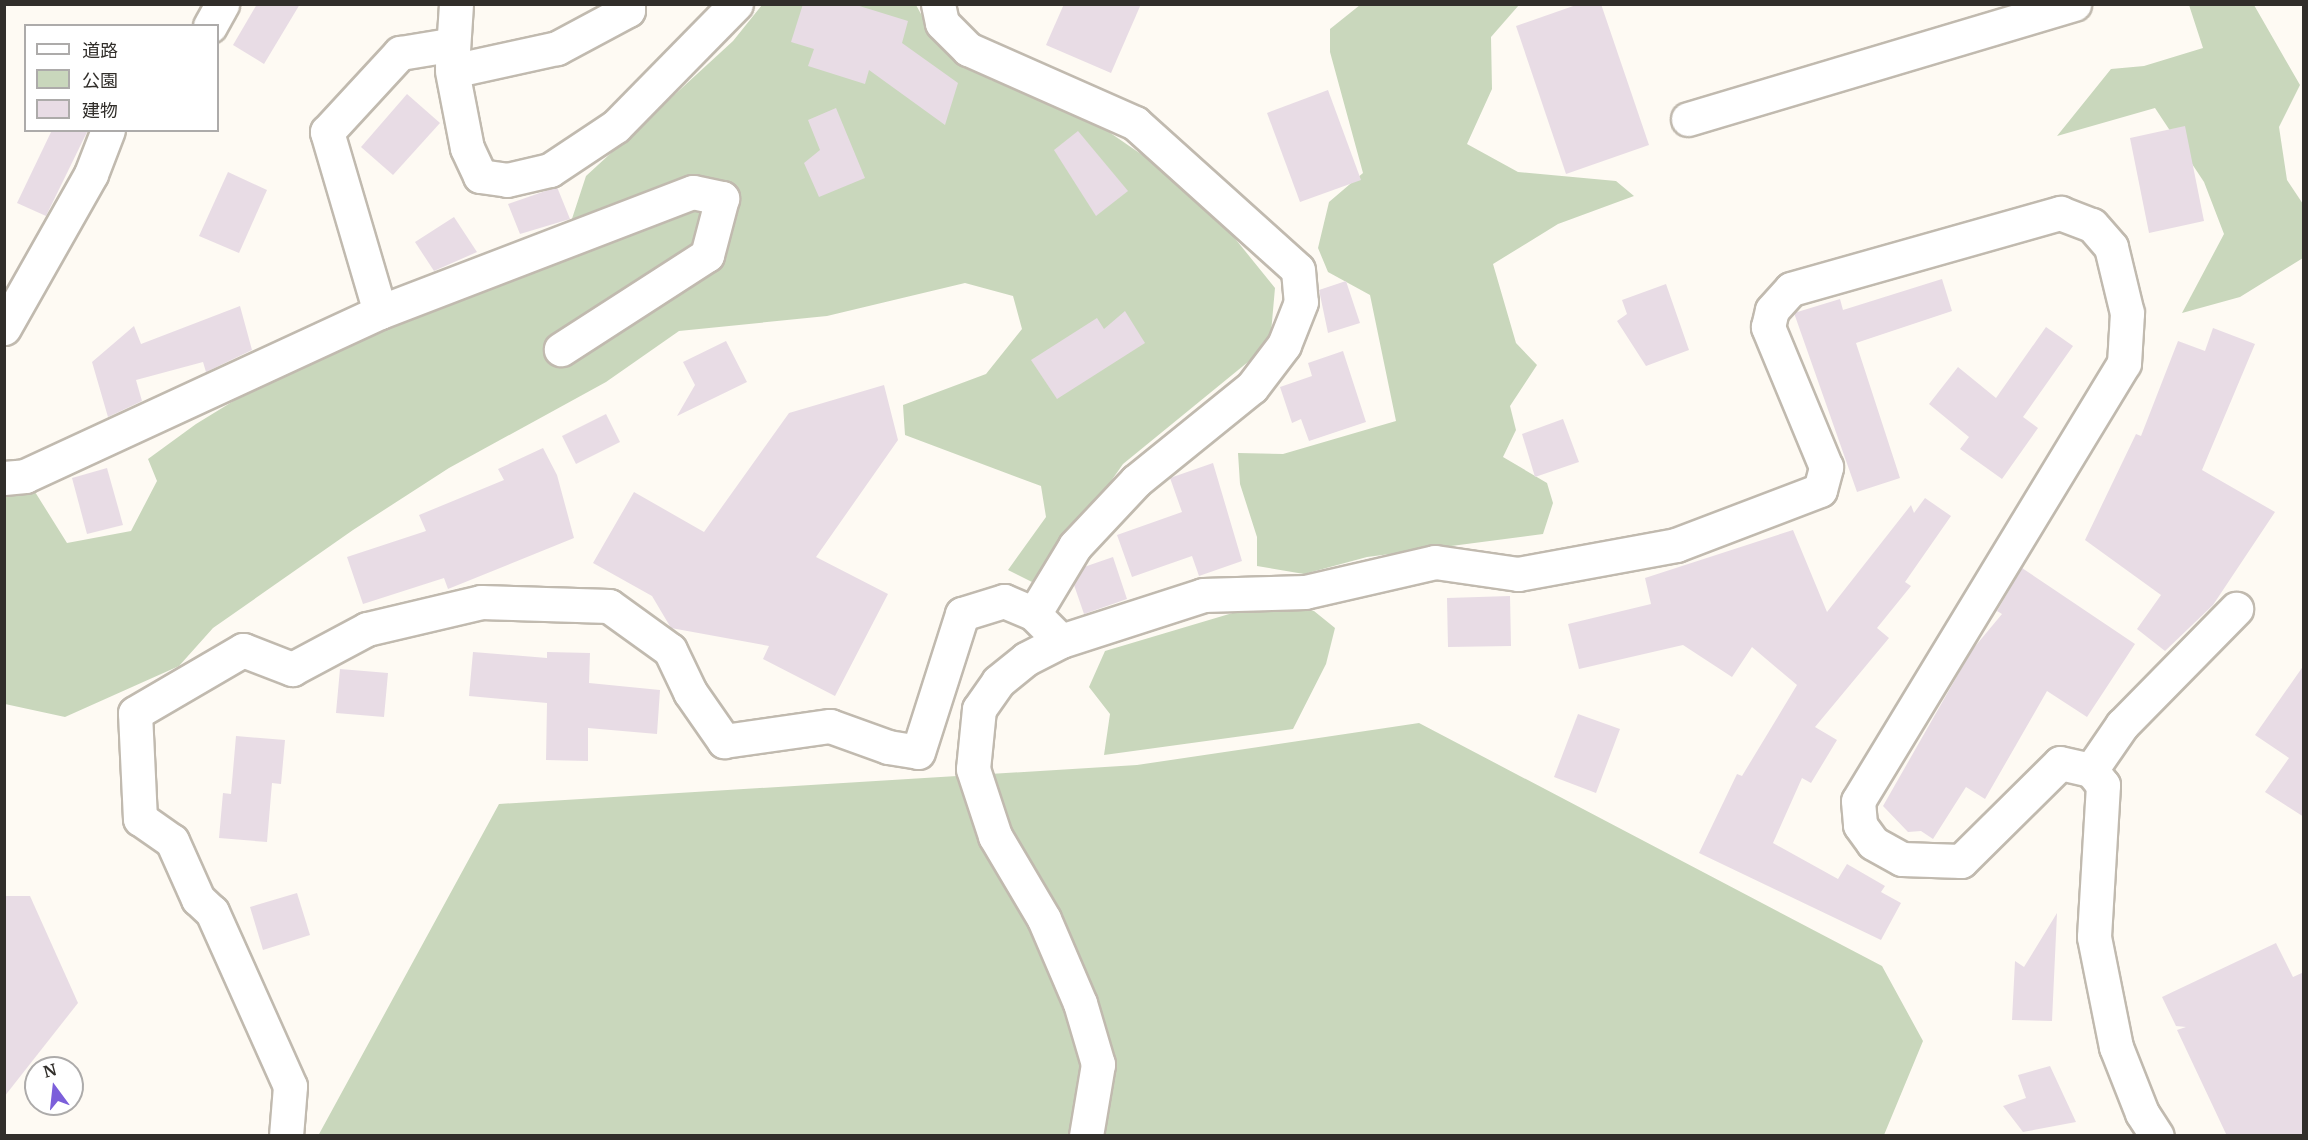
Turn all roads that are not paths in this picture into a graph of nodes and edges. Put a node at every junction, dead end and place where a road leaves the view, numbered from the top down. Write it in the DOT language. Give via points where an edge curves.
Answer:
graph roads {
  1 [pos="222,4"];
  2 [pos="456,4"];
  3 [pos="736,4"];
  4 [pos="938,4"];
  5 [pos="2074,4"];
  6 [pos="631,6"];
  7 [pos="211,24"];
  8 [pos="451,58"];
  9 [pos="1688,119"];
  10 [pos="107,132"];
  11 [pos="380,312"];
  12 [pos="4,328"];
  13 [pos="561,349"];
  14 [pos="4,478"];
  15 [pos="2236,609"];
  16 [pos="1034,614"];
  17 [pos="1061,641"];
  18 [pos="2091,770"];
  19 [pos="286,1136"];
  20 [pos="1086,1136"];
  21 [pos="2157,1136"];
  1 -- 7 [label="street"];
  2 -- 8 [label="street"];
  3 -- 8 [label="street" via="616,126 550,170 507,180 480,176 467,148"];
  4 -- 16 [label="street" via="942,23 968,49 1135,123 1298,270 1301,302 1284,345 1264,370 1113,505 1075,546"];
  5 -- 9 [label="street"];
  6 -- 8 [label="street" via="557,48"];
  8 -- 11 [label="street" via="400,53 327,132"];
  10 -- 12 [label="street" via="91,174"];
  11 -- 13 [label="street" via="693,192 722,198 707,255"];
  11 -- 14 [label="street" via="25,476"];
  15 -- 18 [label="street" via="2122,725"];
  16 -- 17 [label="street"];
  16 -- 19 [label="street" via="1004,601 962,614 918,752 888,747 830,726 724,741 690,692 670,650 609,606 529,601 481,602 367,629 292,669 243,650 135,713 140,819 172,840 198,900 212,912 290,1086"];
  17 -- 18 [label="street" via="1203,595 1305,592 1436,562 1518,574 1676,545 1820,490 1826,467 1768,327 1772,310 1791,290 2060,213 2092,225 2111,247 2127,313 2124,363 1858,801 1860,825 1873,843 1902,859 1961,861 2060,763"];
  17 -- 20 [label="street" via="1026,659 998,682 979,709 973,768 995,836 1044,920 1080,1003 1098,1064"];
  18 -- 21 [label="street" via="2103,785 2094,937 2116,1047 2142,1113"];
}
